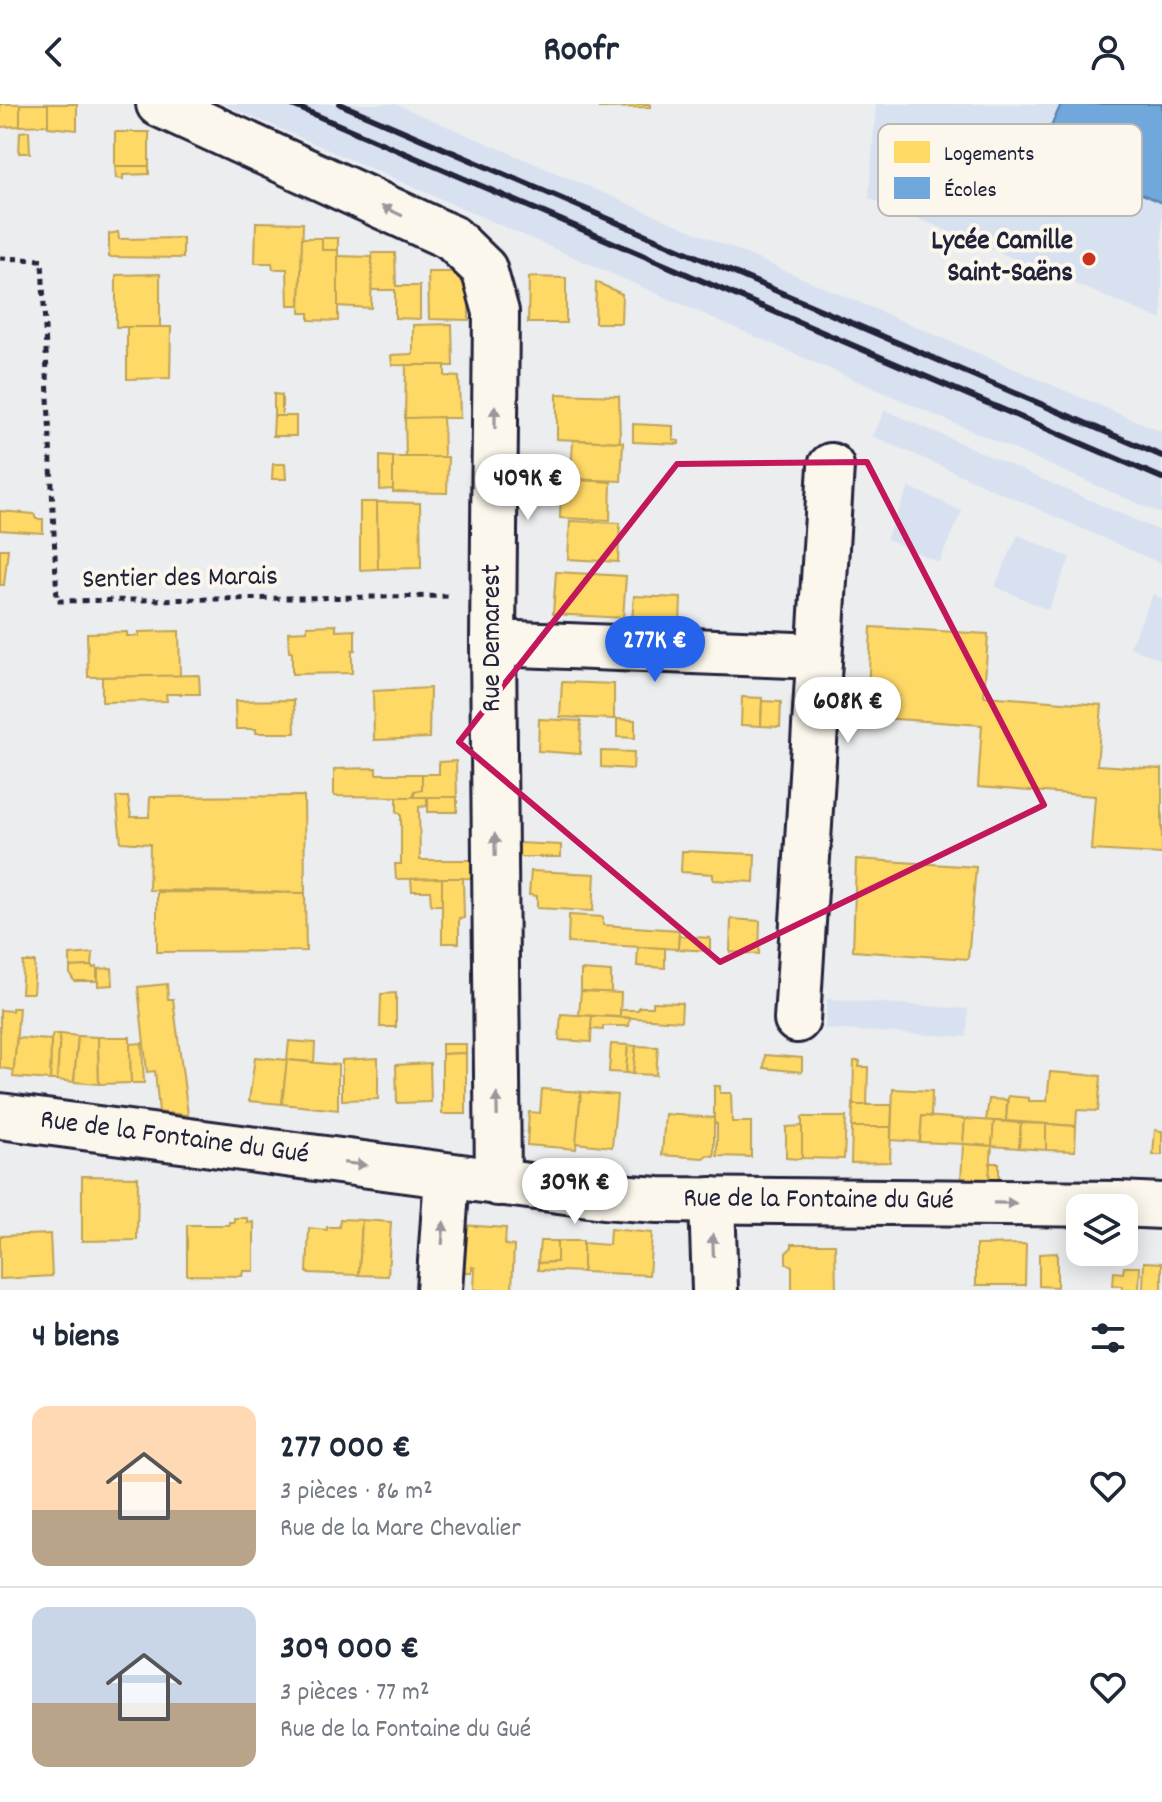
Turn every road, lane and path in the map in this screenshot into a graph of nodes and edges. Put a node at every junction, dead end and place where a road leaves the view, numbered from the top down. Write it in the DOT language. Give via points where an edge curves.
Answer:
graph roads {
  1 [pos="159,104"];
  2 [pos="0,258"];
  3 [pos="831,466"];
  4 [pos="493,596"];
  5 [pos="493,643"];
  6 [pos="819,656"];
  7 [pos="797,1020"];
  8 [pos="0,1116"];
  9 [pos="447,1176"];
  10 [pos="498,1183"];
  11 [pos="712,1200"];
  12 [pos="1162,1206"];
  13 [pos="439,1290"];
  14 [pos="715,1290"];
  4 -- 1 [label="street, Rue Demarest, one-way" via="496,312 484,269 452,238"];
  2 -- 4 [label="path, Sentier des Marais" via="42,260 57,601"];
  3 -- 6 [label="street"];
  4 -- 5 [label="street, Rue Demarest"];
  5 -- 6 [label="street"];
  10 -- 5 [label="street, Rue Demarest, one-way"];
  6 -- 7 [label="street"];
  8 -- 9 [label="street, Rue de la Fontaine du Gué, one-way"];
  9 -- 10 [label="street, Rue de la Fontaine du Gué"];
  13 -- 9 [label="street, one-way"];
  10 -- 11 [label="street, Rue de la Fontaine du Gué" via="604,1196"];
  11 -- 12 [label="street, Rue de la Fontaine du Gué, one-way"];
  14 -- 11 [label="street, one-way"];
}
